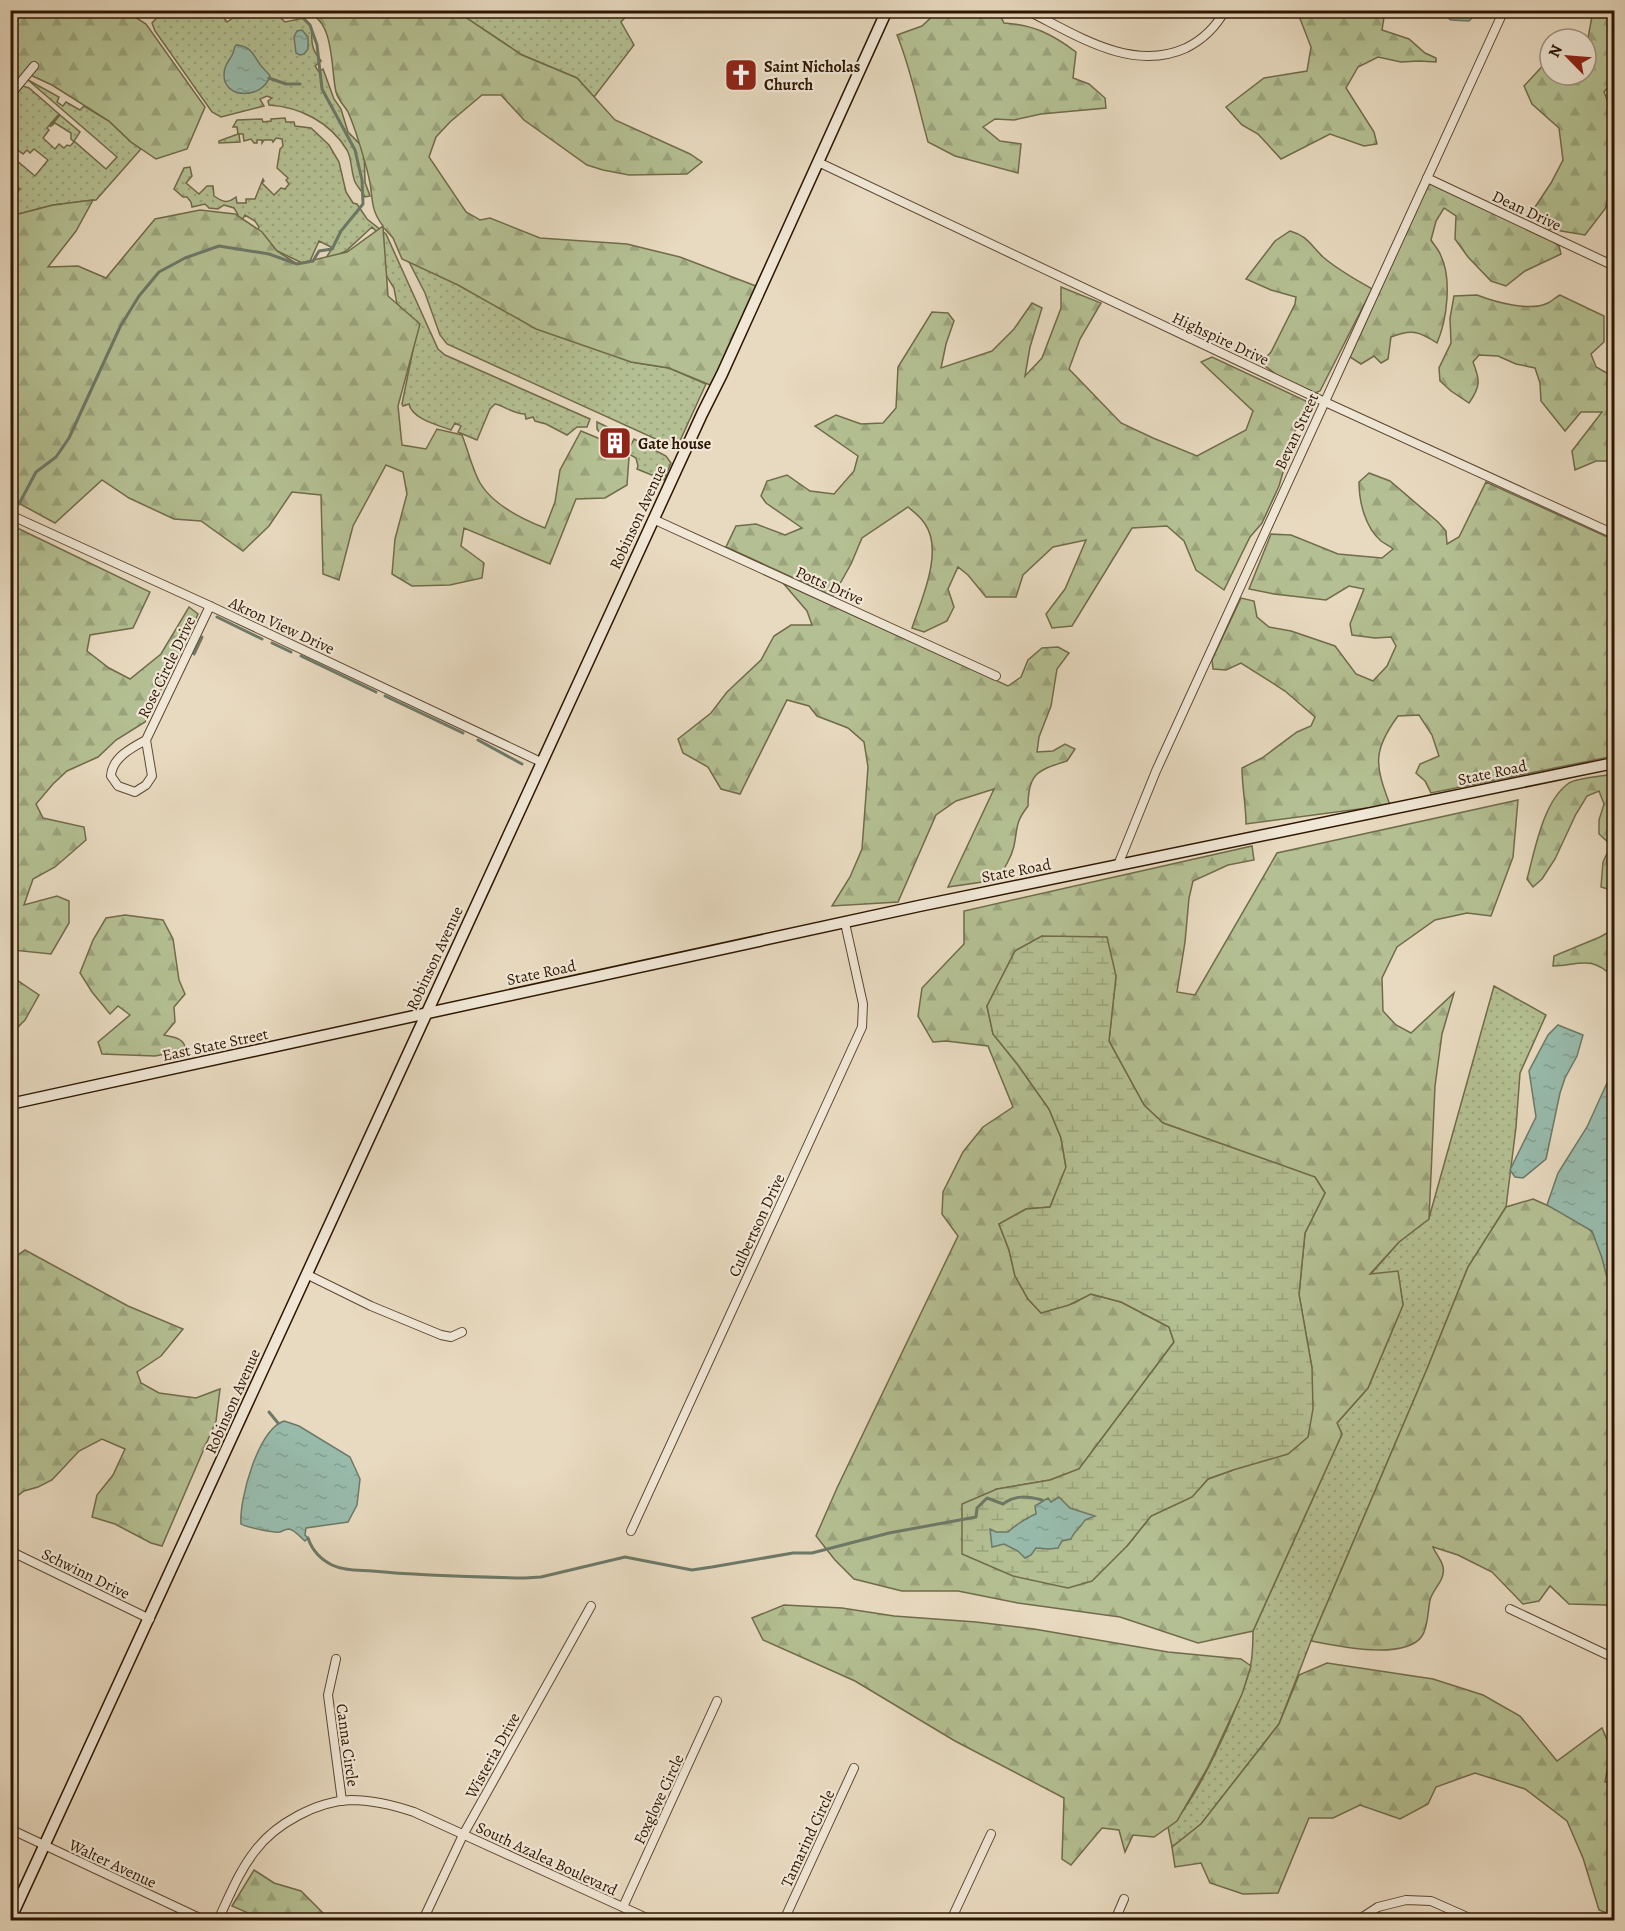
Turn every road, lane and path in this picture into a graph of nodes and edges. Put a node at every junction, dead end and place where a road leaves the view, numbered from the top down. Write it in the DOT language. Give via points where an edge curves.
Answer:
graph roads {
  1 [pos="887,10"];
  2 [pos="1026,10"];
  3 [pos="1225,10"];
  4 [pos="1504,10"];
  5 [pos="34,66"];
  6 [pos="10,95"];
  7 [pos="818,162"];
  8 [pos="1427,178"];
  9 [pos="1614,266"];
  10 [pos="1324,402"];
  11 [pos="10,515"];
  12 [pos="653,519"];
  13 [pos="1614,534"];
  14 [pos="210,606"];
  15 [pos="996,676"];
  16 [pos="146,740"];
  17 [pos="541,762"];
  18 [pos="1614,763"];
  19 [pos="1118,865"];
  20 [pos="844,923"];
  21 [pos="425,1013"];
  22 [pos="10,1104"];
  23 [pos="306,1275"];
  24 [pos="462,1332"];
  25 [pos="631,1531"];
  26 [pos="10,1551"];
  27 [pos="591,1606"];
  28 [pos="1510,1609"];
  29 [pos="150,1619"];
  30 [pos="1614,1658"];
  31 [pos="336,1659"];
  32 [pos="717,1701"];
  33 [pos="854,1768"];
  34 [pos="342,1801"];
  35 [pos="10,1829"];
  36 [pos="464,1834"];
  37 [pos="991,1834"];
  38 [pos="45,1847"];
  39 [pos="1125,1899"];
  40 [pos="623,1907"];
  41 [pos="10,1920"];
  42 [pos="204,1920"];
  43 [pos="218,1920"];
  44 [pos="423,1920"];
  45 [pos="651,1920"];
  46 [pos="784,1920"];
  47 [pos="951,1920"];
  48 [pos="1115,1920"];
  49 [pos="1358,1920"];
  50 [pos="1474,1920"];
  1 -- 7 [label="main road, Robinson Avenue"];
  2 -- 3 [label="street" via="1110,50 1150,57 1169,55 1191,45 1215,26"];
  4 -- 8 [label="street, Bevan Street"];
  5 -- 6 [label="street"];
  7 -- 10 [label="street, Highspire Drive"];
  7 -- 12 [label="main road, Robinson Avenue"];
  8 -- 9 [label="street, Dean Drive"];
  8 -- 10 [label="street, Bevan Street"];
  10 -- 13 [label="street, Highspire Drive"];
  10 -- 19 [label="street, Bevan Street" via="1156,771"];
  11 -- 14 [label="street, Akron View Drive"];
  12 -- 15 [label="street, Potts Drive"];
  12 -- 17 [label="main road, Robinson Avenue"];
  14 -- 16 [label="street, Rose Circle Drive"];
  14 -- 17 [label="street, Akron View Drive"];
  16 -- 16 [label="street, Rose Circle Drive" via="114,764 111,777 117,786 135,792 152,776"];
  17 -- 21 [label="main road, Robinson Avenue"];
  18 -- 19 [label="main road, State Road"];
  19 -- 20 [label="main road, State Road"];
  20 -- 21 [label="main road, State Road"];
  20 -- 25 [label="street, Culbertson Drive" via="863,1004 862,1027"];
  21 -- 22 [label="main road, East State Street"];
  21 -- 23 [label="main road, Robinson Avenue"];
  23 -- 24 [label="street" via="441,1335 451,1337"];
  23 -- 29 [label="main road, Robinson Avenue"];
  26 -- 29 [label="street, Schwinn Drive"];
  27 -- 36 [label="street, Wisteria Drive"];
  28 -- 30 [label="street"];
  29 -- 38 [label="main road, Robinson Avenue"];
  31 -- 34 [label="street, Canna Circle" via="328,1695"];
  32 -- 40 [label="street, Foxglove Circle"];
  33 -- 46 [label="street, Tamarind Circle"];
  34 -- 36 [label="street, South Azalea Boulevard" via="399,1807"];
  34 -- 43 [label="street, South Azalea Boulevard" via="303,1814 262,1842 243,1869"];
  35 -- 38 [label="street, Walter Avenue"];
  36 -- 40 [label="street, South Azalea Boulevard"];
  36 -- 44 [label="street, Wisteria Drive"];
  37 -- 47 [label="street"];
  38 -- 41 [label="main road, Robinson Avenue"];
  38 -- 42 [label="street, Walter Avenue"];
  39 -- 48 [label="street"];
  40 -- 45 [label="street, South Azalea Boulevard"];
  49 -- 50 [label="street" via="1378,1907 1406,1900 1431,1901"];
}
